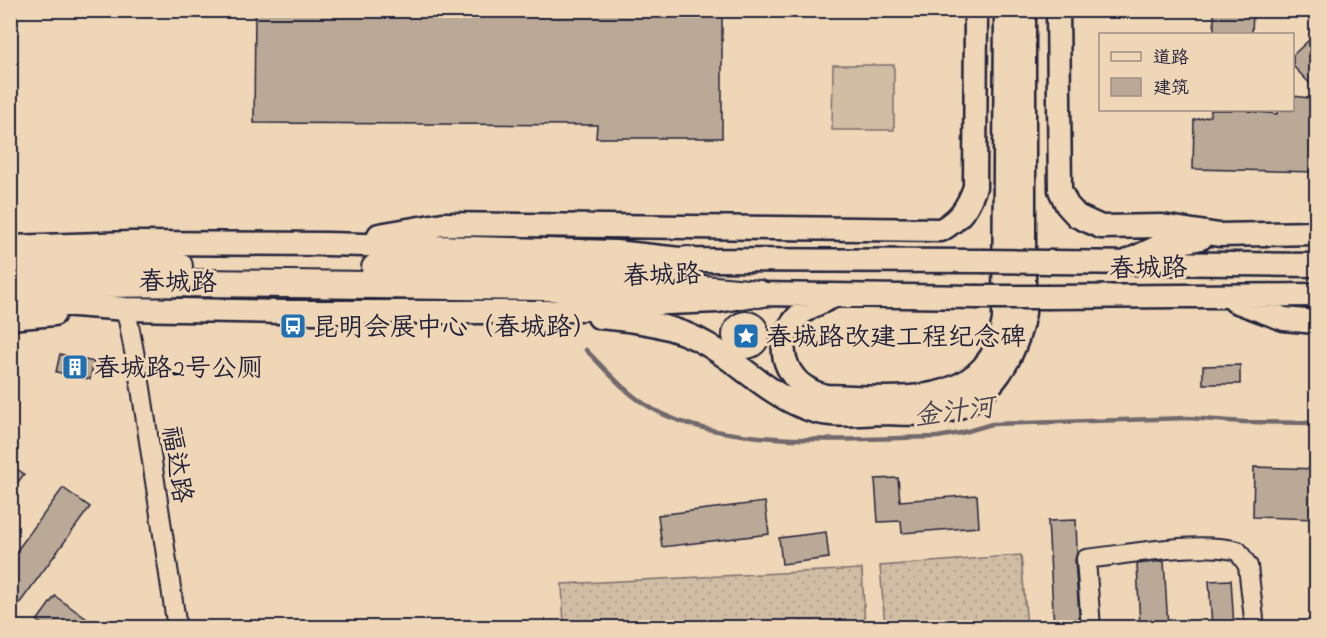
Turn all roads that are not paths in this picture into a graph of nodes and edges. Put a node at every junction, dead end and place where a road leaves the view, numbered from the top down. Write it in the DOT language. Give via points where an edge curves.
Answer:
graph roads {
  1 [pos="976,10"];
  2 [pos="1006,10"];
  3 [pos="1024,10"];
  4 [pos="1058,10"];
  5 [pos="892,229"];
  6 [pos="1317,233"];
  7 [pos="1219,235"];
  8 [pos="10,240"];
  9 [pos="123,243"];
  10 [pos="327,244"];
  11 [pos="10,247"];
  12 [pos="698,260"];
  13 [pos="10,261"];
  14 [pos="1126,262"];
  15 [pos="1317,265"];
  16 [pos="272,276"];
  17 [pos="10,287"];
  18 [pos="759,294"];
  19 [pos="1219,295"];
  20 [pos="834,296"];
  21 [pos="1317,296"];
  22 [pos="10,300"];
  23 [pos="126,309"];
  24 [pos="550,312"];
  25 [pos="10,318"];
  26 [pos="1317,322"];
  27 [pos="177,627"];
  28 [pos="1090,627"];
  29 [pos="1255,627"];
  1 -- 5 [label="main road" via="975,187 962,214 941,230"];
  2 -- 20 [label="main road" via="1004,320 995,352 976,376 945,392 905,398 815,394 798,384 788,368 786,339 799,315"];
  3 -- 24 [label="main road" via="1024,313 1009,361 976,397 948,411 932,413 815,412 789,400 706,344 665,327"];
  4 -- 7 [label="main road" via="1058,174 1067,205 1077,216 1101,227 1162,226"];
  5 -- 10 [label="main road" via="443,224"];
  5 -- 12 [label="main road" via="839,240 754,244"];
  6 -- 7 [label="main road"];
  7 -- 14 [label="main road" via="1158,247"];
  8 -- 9 [label="main road"];
  9 -- 10 [label="main road, 春城路"];
  9 -- 11 [label="main road, 春城路"];
  10 -- 12 [label="main road, 春城路" via="615,252"];
  12 -- 14 [label="main road, 春城路, bridge"];
  12 -- 16 [label="highway" via="609,270"];
  13 -- 16 [label="highway"];
  14 -- 15 [label="main road, 春城路"];
  16 -- 17 [label="highway"];
  16 -- 18 [label="highway"];
  18 -- 20 [label="main road, 春城路"];
  18 -- 24 [label="main road, 春城路" via="718,301 617,304"];
  19 -- 20 [label="main road, 春城路, bridge"];
  19 -- 21 [label="main road, 春城路"];
  19 -- 26 [label="main road" via="1284,319"];
  22 -- 23 [label="main road, 春城路"];
  23 -- 24 [label="main road, 春城路"];
  23 -- 25 [label="main road"];
  23 -- 27 [label="street, 福达路"];
  28 -- 29 [label="street" via="1086,559 1223,547 1238,551 1248,566"];
}
